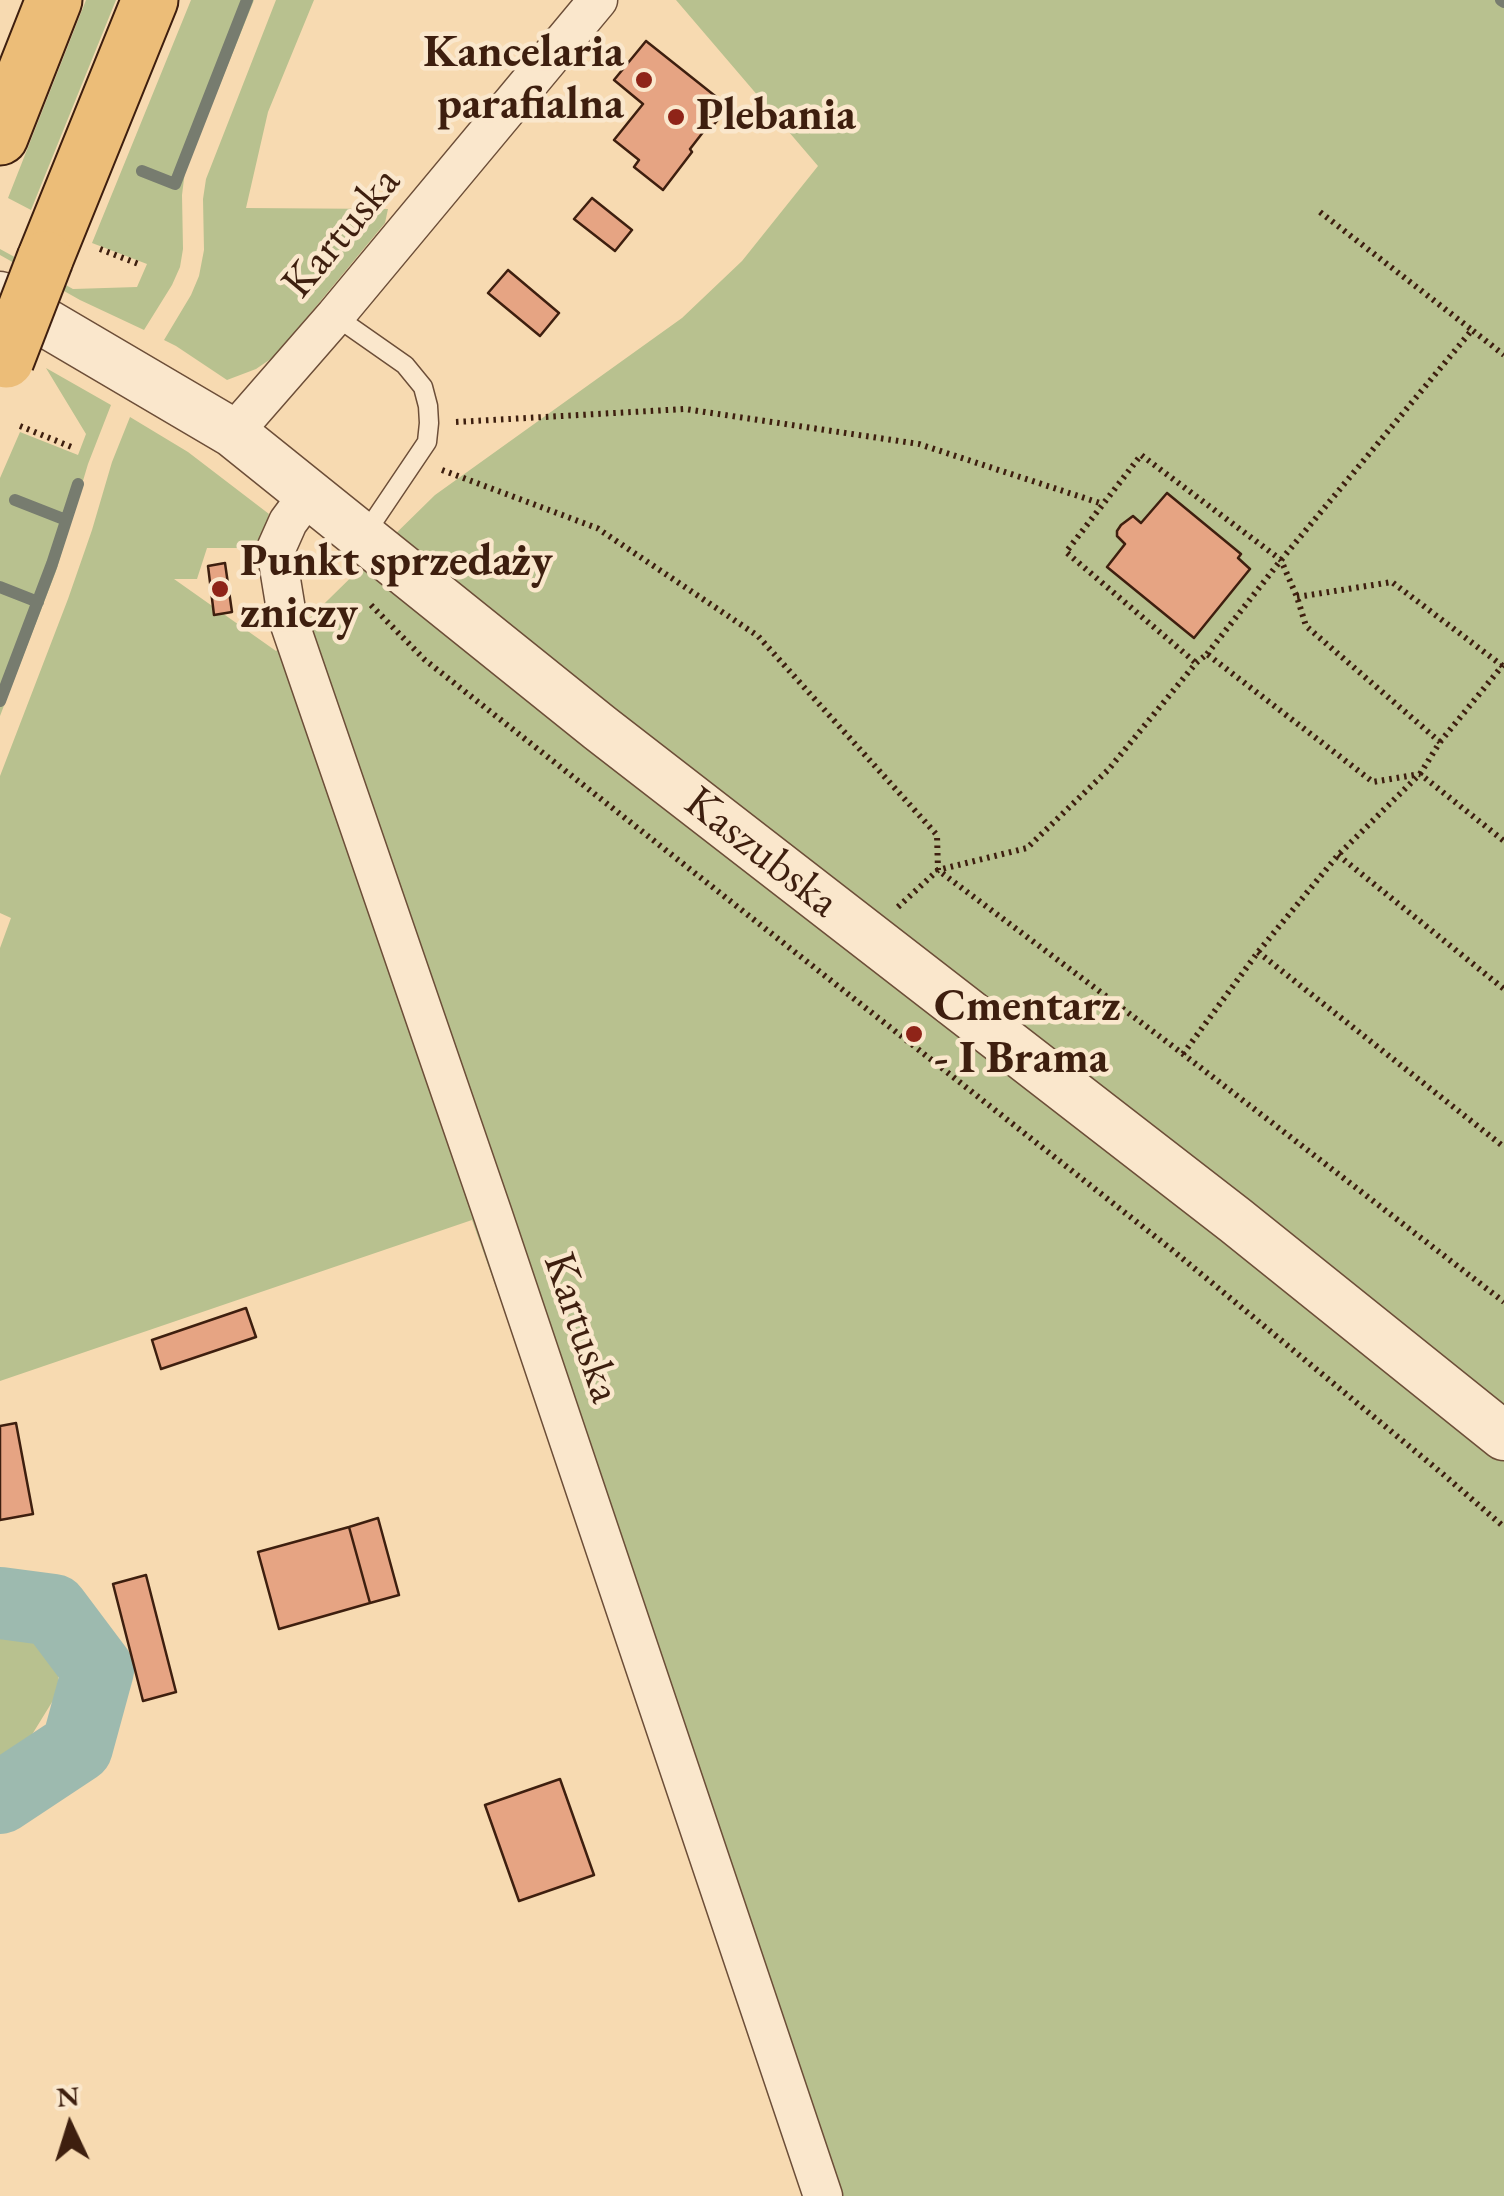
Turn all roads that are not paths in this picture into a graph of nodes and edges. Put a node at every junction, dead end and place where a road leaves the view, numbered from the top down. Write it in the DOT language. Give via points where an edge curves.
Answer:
graph roads {
  1 [pos="54,0"];
  2 [pos="150,0"];
  3 [pos="598,0"];
  4 [pos="0,137"];
  5 [pos="0,296"];
  6 [pos="335,316"];
  7 [pos="3,367"];
  8 [pos="233,433"];
  9 [pos="308,495"];
  10 [pos="363,537"];
  11 [pos="1504,1436"];
  12 [pos="823,2196"];
  1 -- 4 [label="highway"];
  2 -- 7 [label="highway, bridge" via="68,252"];
  3 -- 6 [label="street, Kartuska"];
  5 -- 8 [label="street, Kaszubska"];
  6 -- 8 [label="street, Kartuska"];
  6 -- 10 [label="lane" via="405,364 423,386 430,423 416,461"];
  8 -- 9 [label="street, Kaszubska"];
  9 -- 10 [label="street, Kaszubska"];
  9 -- 12 [label="street, Kartuska" via="276,549 287,616"];
  10 -- 11 [label="street, Kaszubska"];
}
